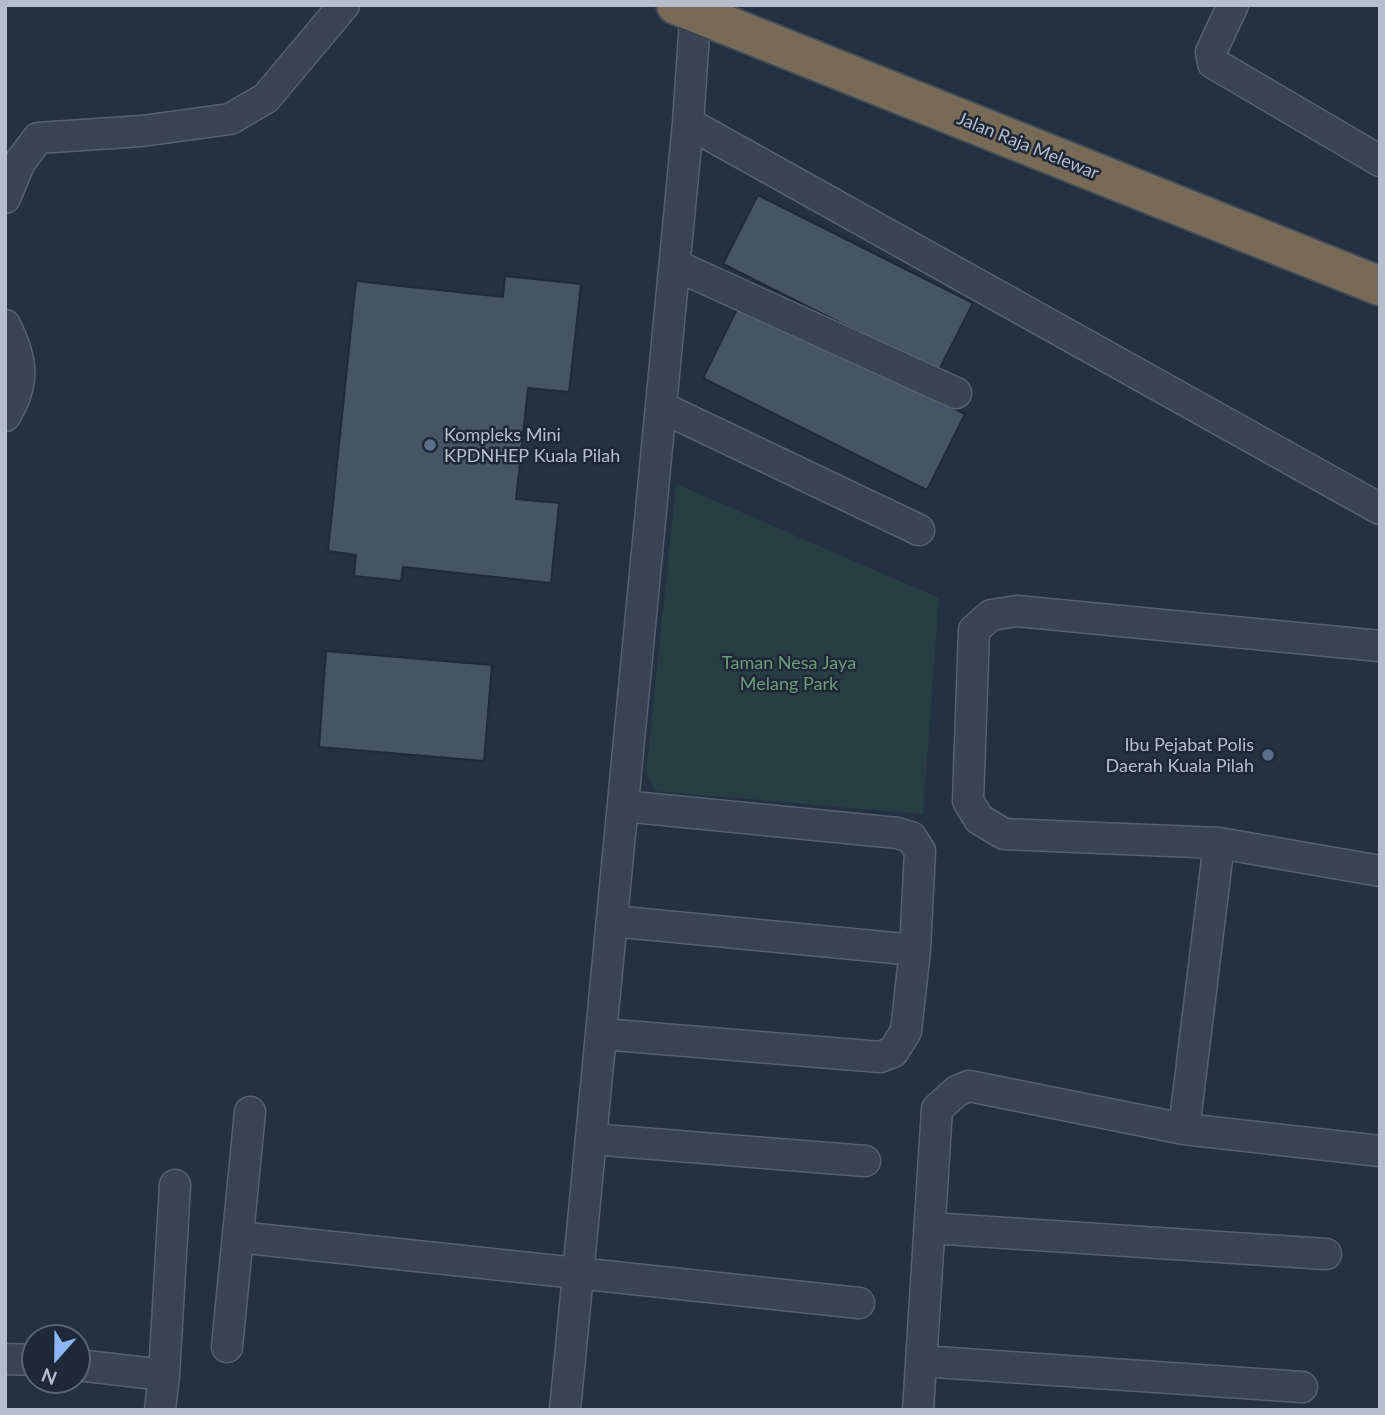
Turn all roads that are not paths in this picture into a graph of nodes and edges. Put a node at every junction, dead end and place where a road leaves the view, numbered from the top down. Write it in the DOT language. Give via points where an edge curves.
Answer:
graph roads {
  1 [pos="344,5"];
  2 [pos="1233,5"];
  3 [pos="689,8"];
  4 [pos="688,123"];
  5 [pos="1380,161"];
  6 [pos="5,198"];
  7 [pos="675,265"];
  8 [pos="1380,286"];
  9 [pos="5,326"];
  10 [pos="956,393"];
  11 [pos="661,407"];
  12 [pos="5,416"];
  13 [pos="1380,509"];
  14 [pos="919,530"];
  15 [pos="1380,646"];
  16 [pos="623,806"];
  17 [pos="1219,843"];
  18 [pos="1380,870"];
  19 [pos="612,921"];
  20 [pos="915,950"];
  21 [pos="601,1034"];
  22 [pos="250,1112"];
  23 [pos="1184,1129"];
  24 [pos="592,1139"];
  25 [pos="1380,1151"];
  26 [pos="865,1161"];
  27 [pos="175,1185"];
  28 [pos="930,1228"];
  29 [pos="238,1237"];
  30 [pos="1326,1254"];
  31 [pos="578,1272"];
  32 [pos="859,1303"];
  33 [pos="227,1347"];
  34 [pos="921,1362"];
  35 [pos="91,1367"];
  36 [pos="164,1375"];
  37 [pos="1301,1387"];
  38 [pos="160,1410"];
  39 [pos="565,1410"];
  40 [pos="918,1410"];
  1 -- 6 [label="street" via="266,98 230,120 38,138 20,162"];
  2 -- 5 [label="street" via="1211,52 1213,63"];
  3 -- 4 [label="street"];
  3 -- 8 [label="highway, Jalan Raja Melewar"];
  4 -- 7 [label="street"];
  4 -- 13 [label="street"];
  7 -- 10 [label="street"];
  7 -- 11 [label="street"];
  9 -- 12 [label="street" via="18,350 20,376"];
  11 -- 14 [label="street"];
  11 -- 16 [label="street"];
  15 -- 17 [label="street" via="1017,611 990,615 974,630 968,801 979,819 1004,834"];
  16 -- 19 [label="street"];
  16 -- 20 [label="street" via="911,837 919,851"];
  17 -- 18 [label="street"];
  17 -- 23 [label="street"];
  19 -- 20 [label="street"];
  19 -- 21 [label="street"];
  20 -- 21 [label="street" via="906,1031 893,1052 880,1057"];
  21 -- 24 [label="street"];
  22 -- 29 [label="street"];
  23 -- 25 [label="street"];
  23 -- 28 [label="street" via="969,1086 937,1109"];
  24 -- 26 [label="street"];
  24 -- 31 [label="street"];
  27 -- 36 [label="street"];
  28 -- 30 [label="street"];
  28 -- 34 [label="street"];
  29 -- 31 [label="street"];
  29 -- 33 [label="street"];
  31 -- 32 [label="street"];
  31 -- 39 [label="street"];
  34 -- 37 [label="street"];
  34 -- 40 [label="street"];
  35 -- 36 [label="street"];
  36 -- 38 [label="street"];
}
